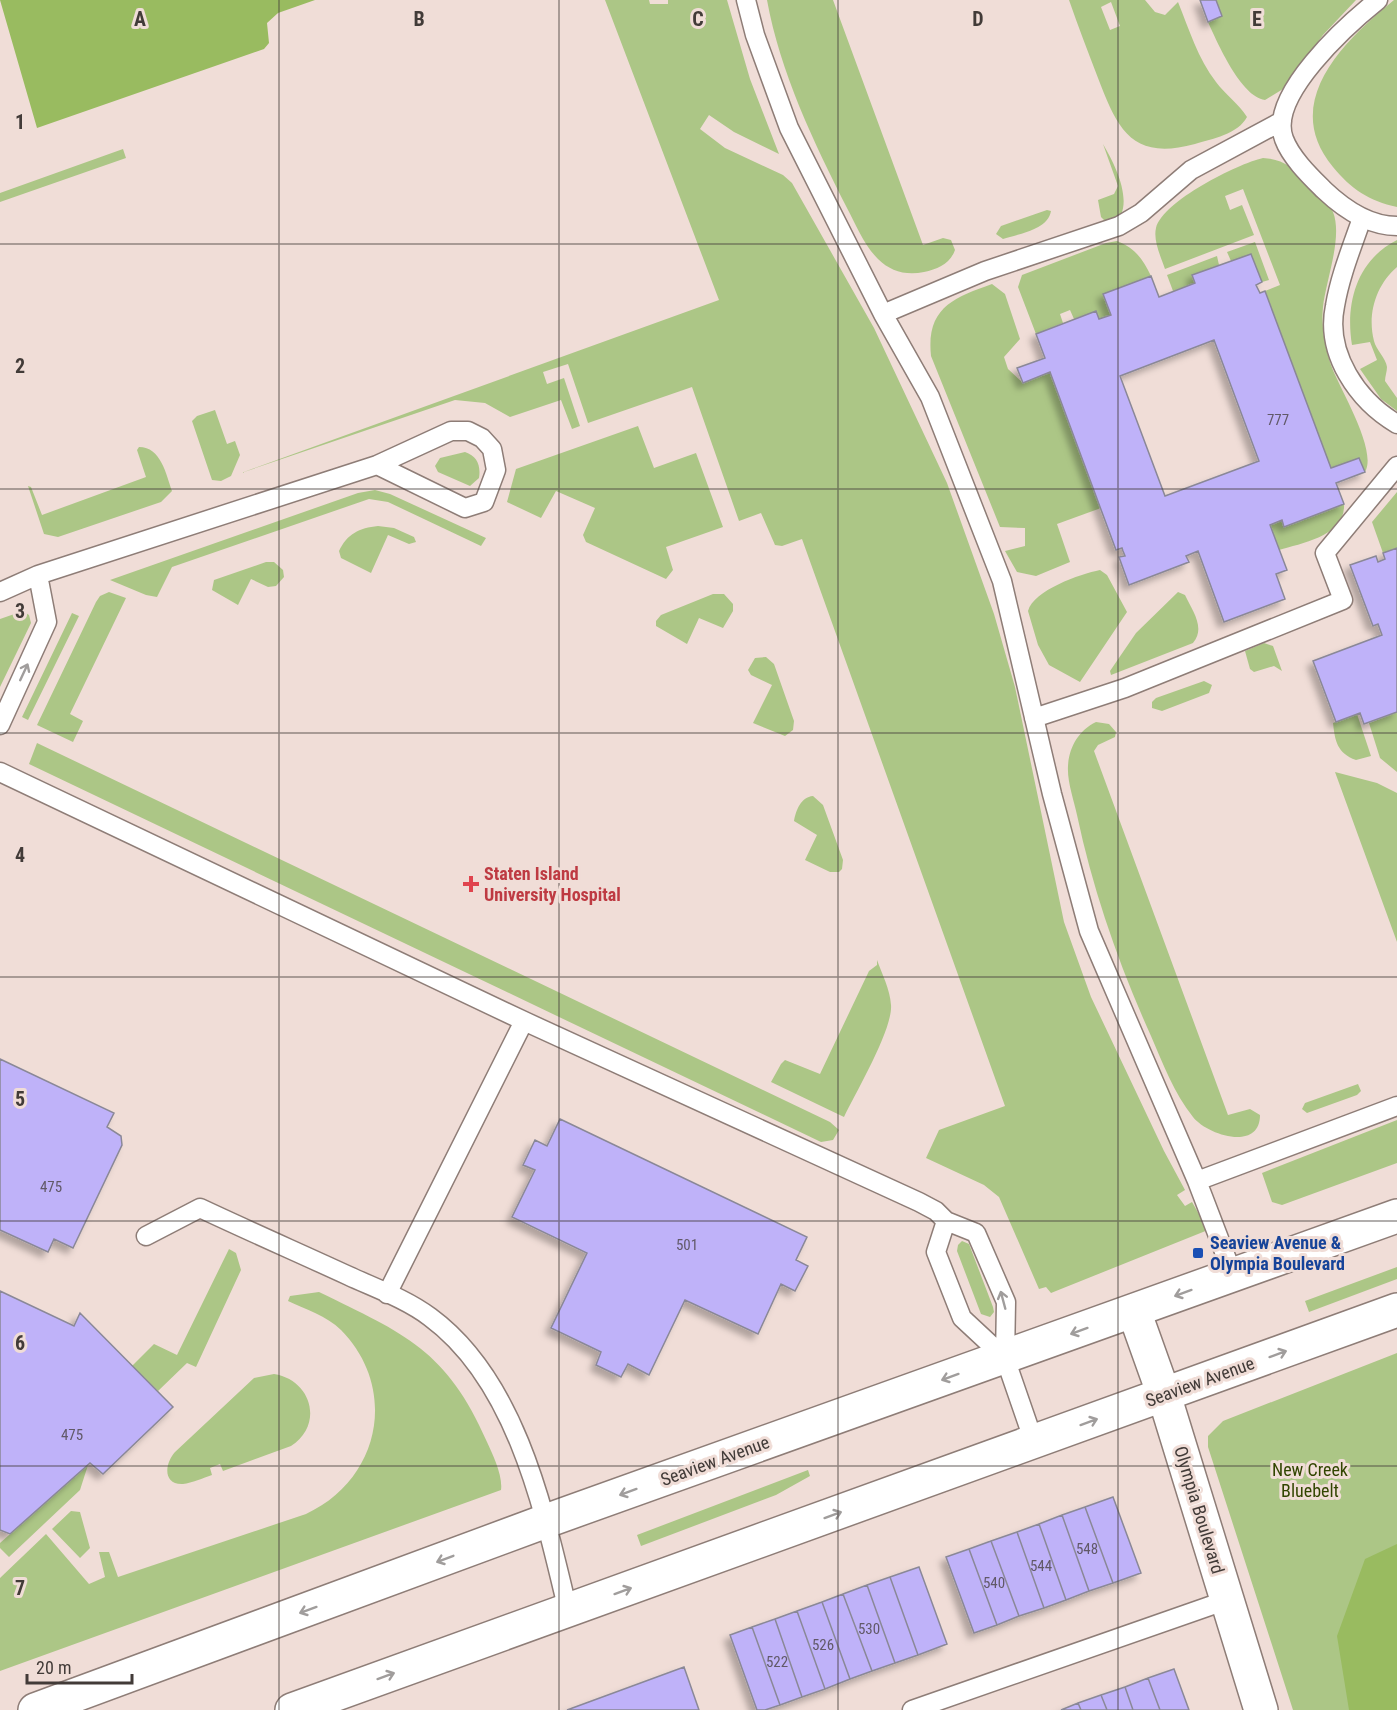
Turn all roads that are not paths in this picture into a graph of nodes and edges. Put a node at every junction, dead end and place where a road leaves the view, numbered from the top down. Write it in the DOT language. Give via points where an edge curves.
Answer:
graph roads {
  1 [pos="746,0"];
  2 [pos="1378,0"];
  3 [pos="1282,121"];
  4 [pos="1362,218"];
  5 [pos="1397,225"];
  6 [pos="883,314"];
  7 [pos="1397,424"];
  8 [pos="377,465"];
  9 [pos="1397,466"];
  10 [pos="38,575"];
  11 [pos="0,592"];
  12 [pos="1034,718"];
  13 [pos="0,725"];
  14 [pos="0,772"];
  15 [pos="524,1021"];
  16 [pos="1397,1106"];
  17 [pos="1197,1181"];
  18 [pos="1397,1215"];
  19 [pos="946,1221"];
  20 [pos="146,1236"];
  21 [pos="1233,1275"];
  22 [pos="387,1294"];
  23 [pos="1397,1310"];
  24 [pos="1134,1311"];
  25 [pos="1005,1358"];
  26 [pos="1164,1395"];
  27 [pos="1034,1442"];
  28 [pos="546,1521"];
  29 [pos="1227,1599"];
  30 [pos="568,1611"];
  31 [pos="35,1710"];
  32 [pos="292,1710"];
  33 [pos="912,1710"];
  34 [pos="1261,1710"];
  1 -- 6 [label="lane" via="789,128"];
  2 -- 3 [label="lane" via="1329,44 1301,80"];
  3 -- 4 [label="lane" via="1284,139 1296,158 1339,204"];
  3 -- 6 [label="lane" via="1191,170 1141,213 1119,226 985,271"];
  4 -- 5 [label="lane"];
  4 -- 7 [label="lane" via="1334,308 1335,334 1350,380 1362,398"];
  6 -- 12 [label="lane" via="930,397 1002,581"];
  8 -- 8 [label="lane" via="451,431 468,430 492,449 496,470 484,502 465,508"];
  8 -- 10 [label="lane"];
  9 -- 12 [label="lane" via="1325,553 1343,600 1125,688"];
  10 -- 11 [label="lane"];
  13 -- 10 [label="lane, one-way" via="47,622"];
  12 -- 17 [label="lane" via="1089,931"];
  14 -- 15 [label="lane"];
  15 -- 19 [label="lane" via="919,1202"];
  15 -- 22 [label="lane"];
  16 -- 17 [label="lane"];
  17 -- 21 [label="lane"];
  18 -- 21 [label="street, Seaview Avenue"];
  19 -- 25 [label="lane" via="936,1252 962,1318"];
  25 -- 19 [label="lane, one-way" via="1006,1302 976,1233"];
  20 -- 22 [label="lane" via="200,1208"];
  21 -- 24 [label="street, Seaview Avenue, one-way"];
  22 -- 28 [label="lane" via="428,1316 474,1358 521,1449"];
  26 -- 23 [label="street, Seaview Avenue, one-way"];
  24 -- 25 [label="street, Seaview Avenue, one-way"];
  24 -- 26 [label="street, Olympia Boulevard"];
  25 -- 27 [label="lane"];
  25 -- 28 [label="street, Seaview Avenue, one-way"];
  27 -- 26 [label="street, Seaview Avenue, one-way"];
  26 -- 29 [label="street, Olympia Boulevard"];
  30 -- 27 [label="street, Seaview Avenue, one-way"];
  28 -- 30 [label="lane"];
  28 -- 31 [label="street, Seaview Avenue, one-way"];
  29 -- 33 [label="lane"];
  29 -- 34 [label="street, Olympia Boulevard"];
  32 -- 30 [label="street, Seaview Avenue, one-way"];
}
